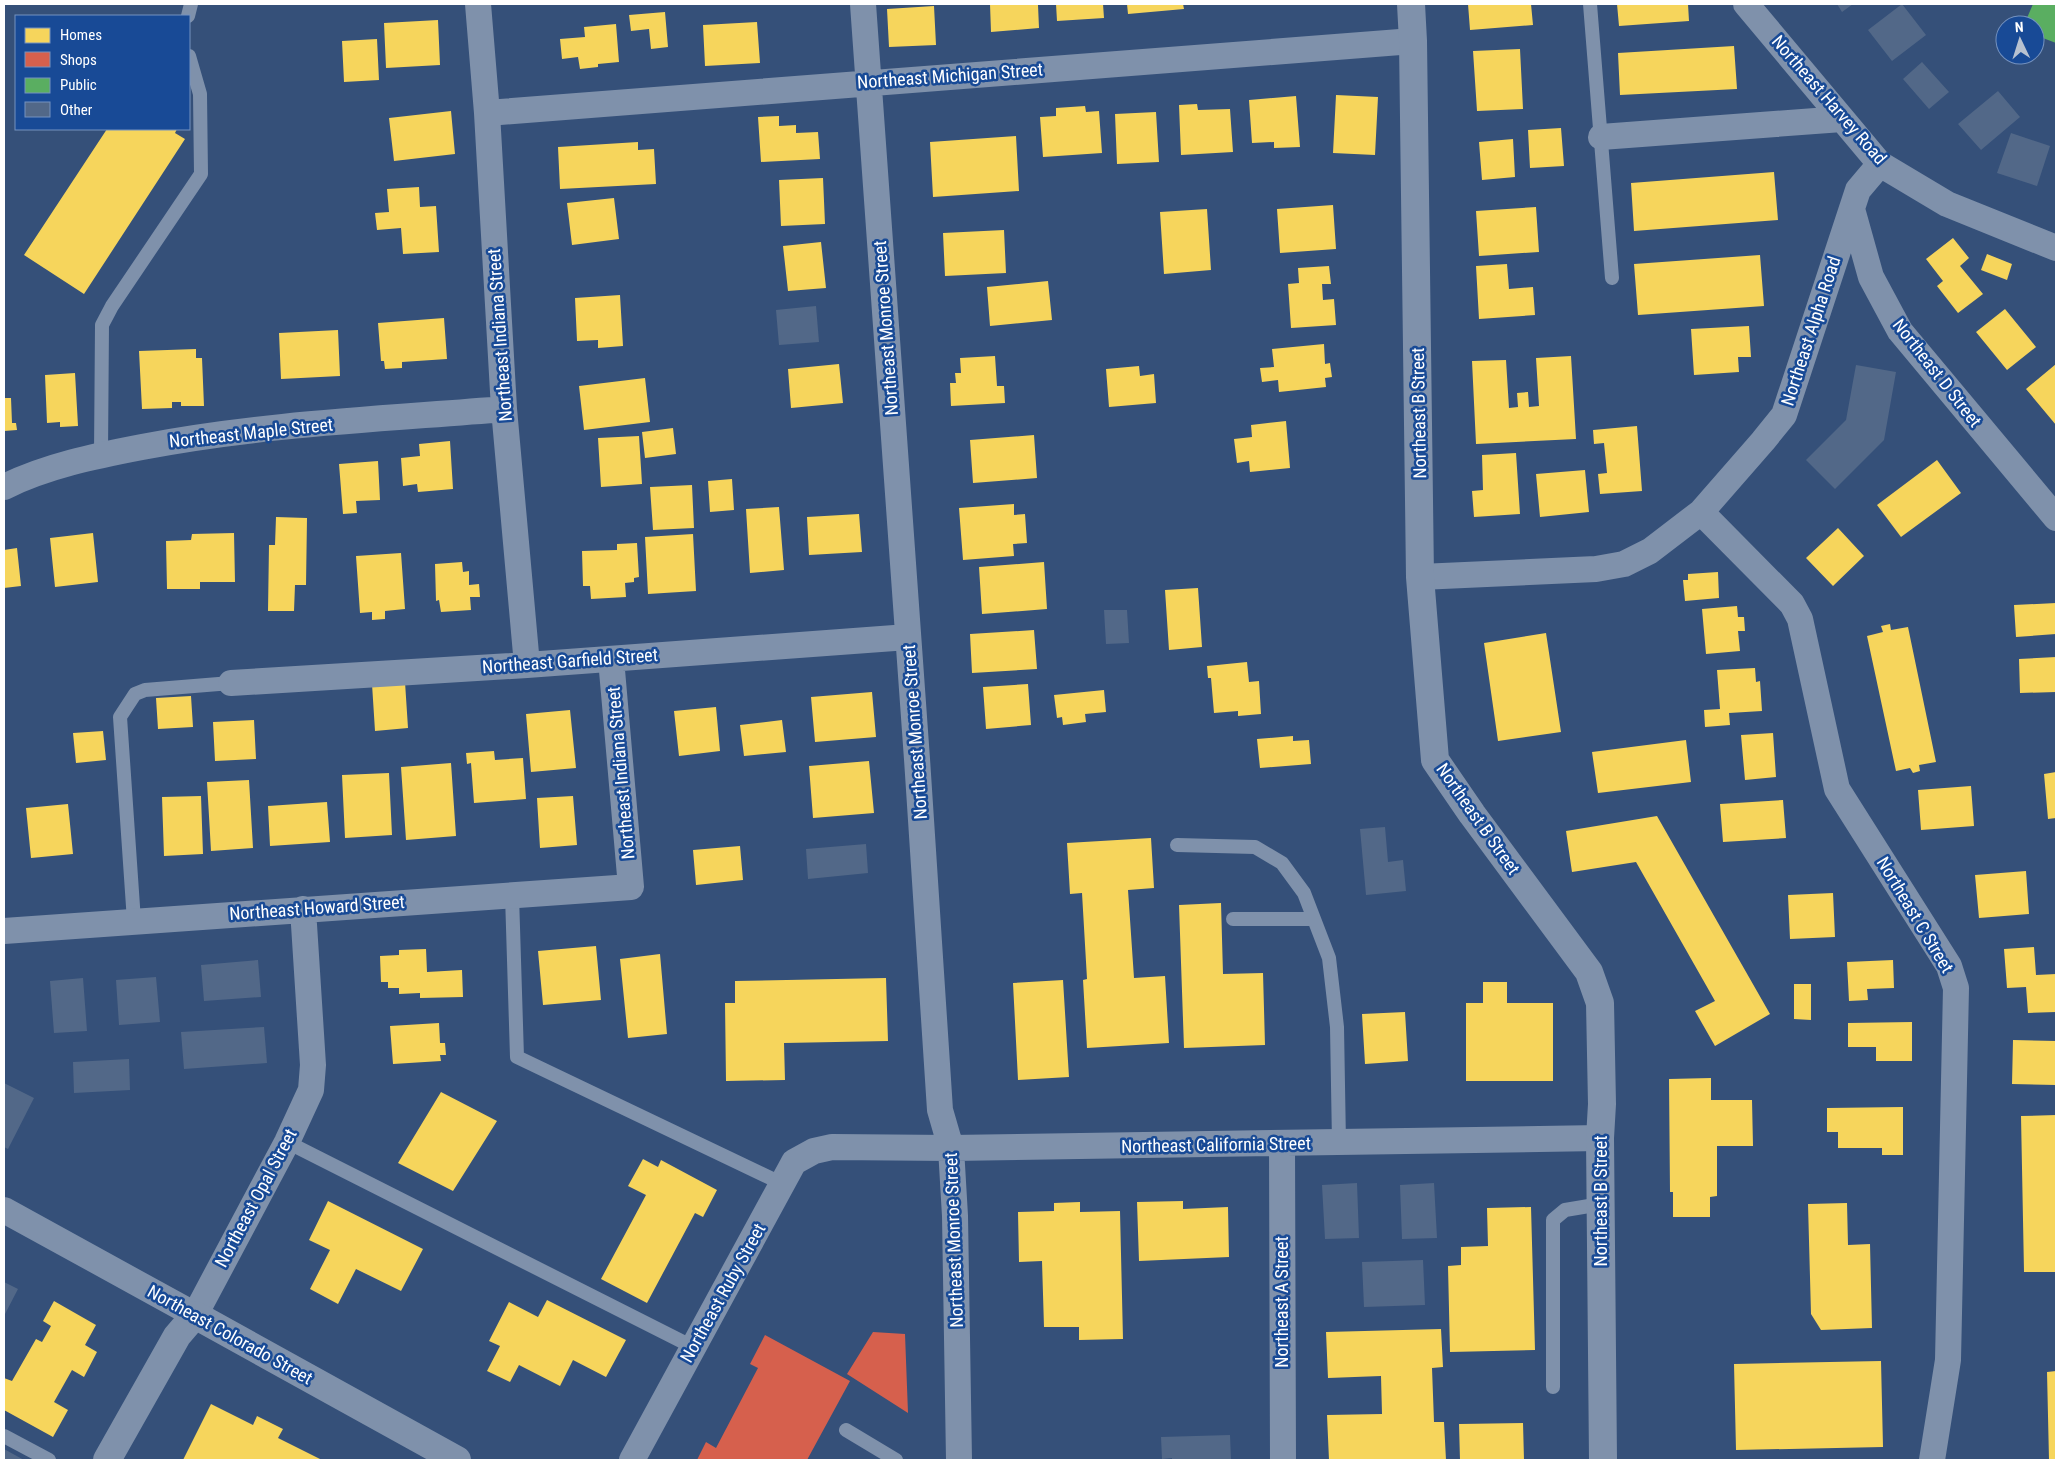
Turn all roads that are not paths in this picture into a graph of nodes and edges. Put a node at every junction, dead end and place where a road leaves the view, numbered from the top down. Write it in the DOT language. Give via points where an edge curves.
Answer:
graph roads {
  1 [pos="478,4"];
  2 [pos="863,4"];
  3 [pos="1411,4"];
  4 [pos="1590,4"];
  5 [pos="1746,4"];
  6 [pos="1413,41"];
  7 [pos="190,59"];
  8 [pos="868,82"];
  9 [pos="487,113"];
  10 [pos="1842,119"];
  11 [pos="1601,137"];
  12 [pos="1880,164"];
  13 [pos="1852,208"];
  14 [pos="2056,248"];
  15 [pos="1612,278"];
  16 [pos="504,409"];
  17 [pos="101,454"];
  18 [pos="4,487"];
  19 [pos="1701,512"];
  20 [pos="2056,518"];
  21 [pos="1420,578"];
  22 [pos="908,637"];
  23 [pos="610,658"];
  24 [pos="527,665"];
  25 [pos="231,683"];
  26 [pos="1177,846"];
  27 [pos="630,887"];
  28 [pos="512,895"];
  29 [pos="303,909"];
  30 [pos="1233,919"];
  31 [pos="1314,919"];
  32 [pos="134,921"];
  33 [pos="4,931"];
  34 [pos="1600,1138"];
  35 [pos="287,1142"];
  36 [pos="1339,1143"];
  37 [pos="1282,1144"];
  38 [pos="832,1147"];
  39 [pos="951,1148"];
  40 [pos="783,1184"];
  41 [pos="1602,1204"];
  42 [pos="4,1210"];
  43 [pos="195,1315"];
  44 [pos="693,1348"];
  45 [pos="1553,1387"];
  46 [pos="846,1430"];
  47 [pos="4,1436"];
  48 [pos="49,1460"];
  49 [pos="107,1460"];
  50 [pos="456,1460"];
  51 [pos="632,1460"];
  52 [pos="896,1460"];
  53 [pos="959,1460"];
  54 [pos="1283,1460"];
  55 [pos="1603,1460"];
  56 [pos="1932,1460"];
  1 -- 9 [label="street, Northeast Indiana Street"];
  2 -- 8 [label="street, Northeast Monroe Street"];
  3 -- 6 [label="street, Northeast B Street"];
  4 -- 11 [label="lane"];
  5 -- 10 [label="street, Northeast Harvey Road"];
  6 -- 8 [label="street, Northeast Michigan Street"];
  6 -- 21 [label="street, Northeast B Street"];
  7 -- 17 [label="lane" via="200,94 201,174 102,324"];
  8 -- 9 [label="street, Northeast Michigan Street"];
  8 -- 22 [label="street, Northeast Monroe Street"];
  9 -- 16 [label="street, Northeast Indiana Street"];
  10 -- 11 [label="street"];
  10 -- 12 [label="street, Northeast Harvey Road"];
  11 -- 15 [label="lane"];
  12 -- 13 [label="street, Northeast Alpha Road" via="1858,190"];
  12 -- 14 [label="street, Northeast Harvey Road" via="1947,204"];
  13 -- 19 [label="street, Northeast Alpha Road" via="1784,414"];
  13 -- 20 [label="street, Northeast D Street" via="1871,277 1900,331"];
  16 -- 17 [label="street, Northeast Maple Street" via="271,428"];
  16 -- 24 [label="street, Northeast Indiana Street"];
  17 -- 18 [label="street, Northeast Maple Street" via="27,475"];
  19 -- 21 [label="street, Northeast Alpha Road" via="1650,550 1624,564 1596,569"];
  19 -- 56 [label="street, Northeast C Street" via="1792,604 1800,619 1837,789 1949,966 1956,988 1948,1360"];
  21 -- 34 [label="street, Northeast B Street" via="1435,760 1589,972 1600,1003"];
  22 -- 23 [label="street, Northeast Garfield Street"];
  22 -- 39 [label="street, Northeast Monroe Street" via="940,1110"];
  23 -- 24 [label="street, Northeast Garfield Street"];
  23 -- 27 [label="street, Northeast Indiana Street"];
  24 -- 25 [label="street, Northeast Garfield Street"];
  25 -- 32 [label="lane" via="145,690 135,694 120,717"];
  26 -- 31 [label="lane" via="1255,847 1282,863 1304,893"];
  27 -- 28 [label="street, Northeast Howard Street"];
  28 -- 29 [label="street, Northeast Howard Street"];
  28 -- 40 [label="lane" via="518,1057"];
  29 -- 32 [label="street, Northeast Howard Street"];
  29 -- 35 [label="street, Northeast Opal Street" via="313,1065 311,1090"];
  30 -- 31 [label="lane"];
  31 -- 36 [label="lane" via="1329,958 1337,1027"];
  32 -- 33 [label="street, Northeast Howard Street"];
  34 -- 36 [label="street, Northeast California Street"];
  34 -- 41 [label="street, Northeast B Street"];
  35 -- 43 [label="street, Northeast Opal Street"];
  35 -- 44 [label="lane"];
  36 -- 37 [label="street, Northeast California Street"];
  37 -- 39 [label="street, Northeast California Street"];
  37 -- 54 [label="street, Northeast A Street"];
  38 -- 39 [label="street, Northeast California Street"];
  38 -- 40 [label="street, Northeast Ruby Street" via="814,1151 794,1162"];
  39 -- 53 [label="street, Northeast Monroe Street" via="956,1235"];
  40 -- 44 [label="street, Northeast Ruby Street"];
  41 -- 45 [label="lane" via="1565,1210 1552,1220"];
  41 -- 55 [label="street, Northeast B Street"];
  42 -- 43 [label="street, Northeast Colorado Street"];
  43 -- 49 [label="street, Northeast Opal Street" via="178,1336"];
  43 -- 50 [label="street, Northeast Colorado Street"];
  44 -- 51 [label="street, Northeast Ruby Street"];
  46 -- 52 [label="lane"];
  47 -- 48 [label="lane"];
}
